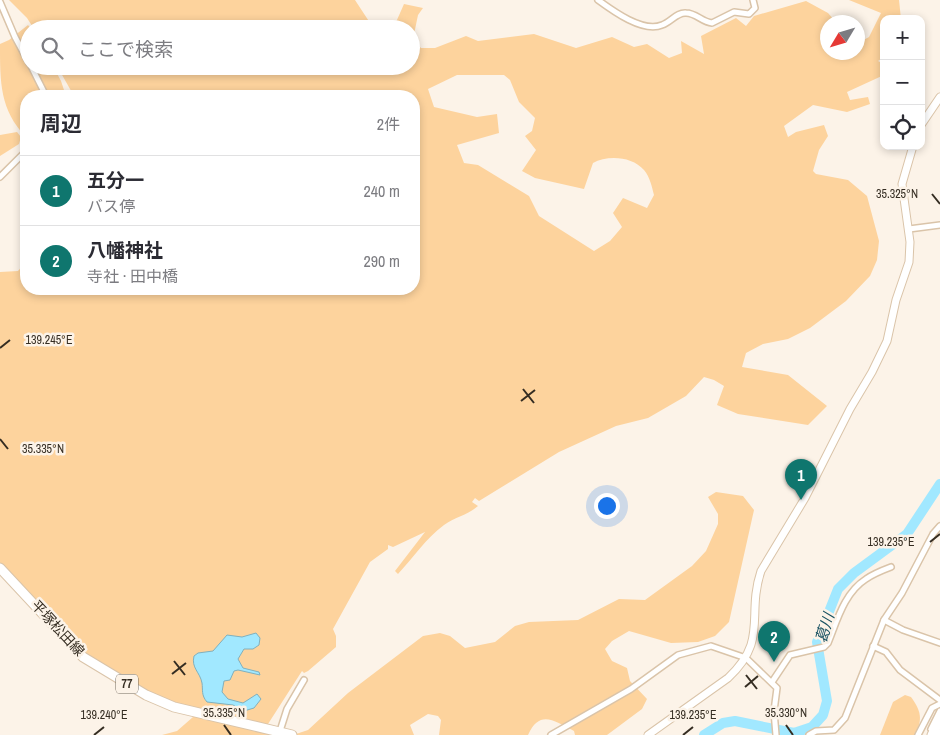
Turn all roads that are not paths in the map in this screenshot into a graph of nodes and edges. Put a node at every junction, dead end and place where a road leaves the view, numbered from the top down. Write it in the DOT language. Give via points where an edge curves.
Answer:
graph roads {
  1 [pos="598,0"];
  2 [pos="753,0"];
  3 [pos="0,2"];
  4 [pos="20,47"];
  5 [pos="36,75"];
  6 [pos="43,90"];
  7 [pos="940,97"];
  8 [pos="925,119"];
  9 [pos="912,150"];
  10 [pos="20,158"];
  11 [pos="0,177"];
  12 [pos="940,225"];
  13 [pos="909,229"];
  14 [pos="940,526"];
  15 [pos="891,567"];
  16 [pos="0,568"];
  17 [pos="884,620"];
  18 [pos="940,643"];
  19 [pos="873,646"];
  20 [pos="746,658"];
  21 [pos="304,680"];
  22 [pos="772,682"];
  23 [pos="940,700"];
  24 [pos="940,704"];
  25 [pos="940,711"];
  26 [pos="940,720"];
  27 [pos="834,730"];
  28 [pos="280,731"];
  29 [pos="931,732"];
  30 [pos="292,735"];
  31 [pos="551,735"];
  32 [pos="648,735"];
  33 [pos="776,735"];
  34 [pos="809,735"];
  35 [pos="838,735"];
  36 [pos="918,735"];
  1 -- 2 [label="street" via="622,17 654,26 663,25 682,13 690,13 712,23 734,12 749,14 755,8"];
  3 -- 4 [label="street"];
  5 -- 6 [label="street"];
  7 -- 8 [label="street"];
  9 -- 13 [label="street" via="902,184"];
  10 -- 11 [label="street"];
  12 -- 13 [label="street"];
  13 -- 20 [label="street" via="909,262 897,294 888,341 805,498 761,571 757,584 754,639"];
  14 -- 17 [label="street"];
  15 -- 22 [label="street" via="864,579 849,596 828,643 822,648 790,654"];
  16 -- 28 [label="main road, 平塚松田線 / 77" via="83,657 115,678 174,707"];
  17 -- 18 [label="street"];
  17 -- 19 [label="street"];
  19 -- 23 [label="street" via="886,652 900,670"];
  19 -- 27 [label="street" via="846,718"];
  20 -- 22 [label="street"];
  20 -- 31 [label="street" via="711,646 678,655 631,690"];
  20 -- 32 [label="street" via="728,678"];
  21 -- 28 [label="street" via="287,709"];
  22 -- 33 [label="street" via="778,693 774,711"];
  24 -- 36 [label="street" via="932,708"];
  25 -- 29 [label="street"];
  26 -- 29 [label="main road"];
  27 -- 34 [label="street" via="816,731"];
  27 -- 35 [label="street"];
  28 -- 30 [label="main road, 平塚松田線 / 77"];
}
